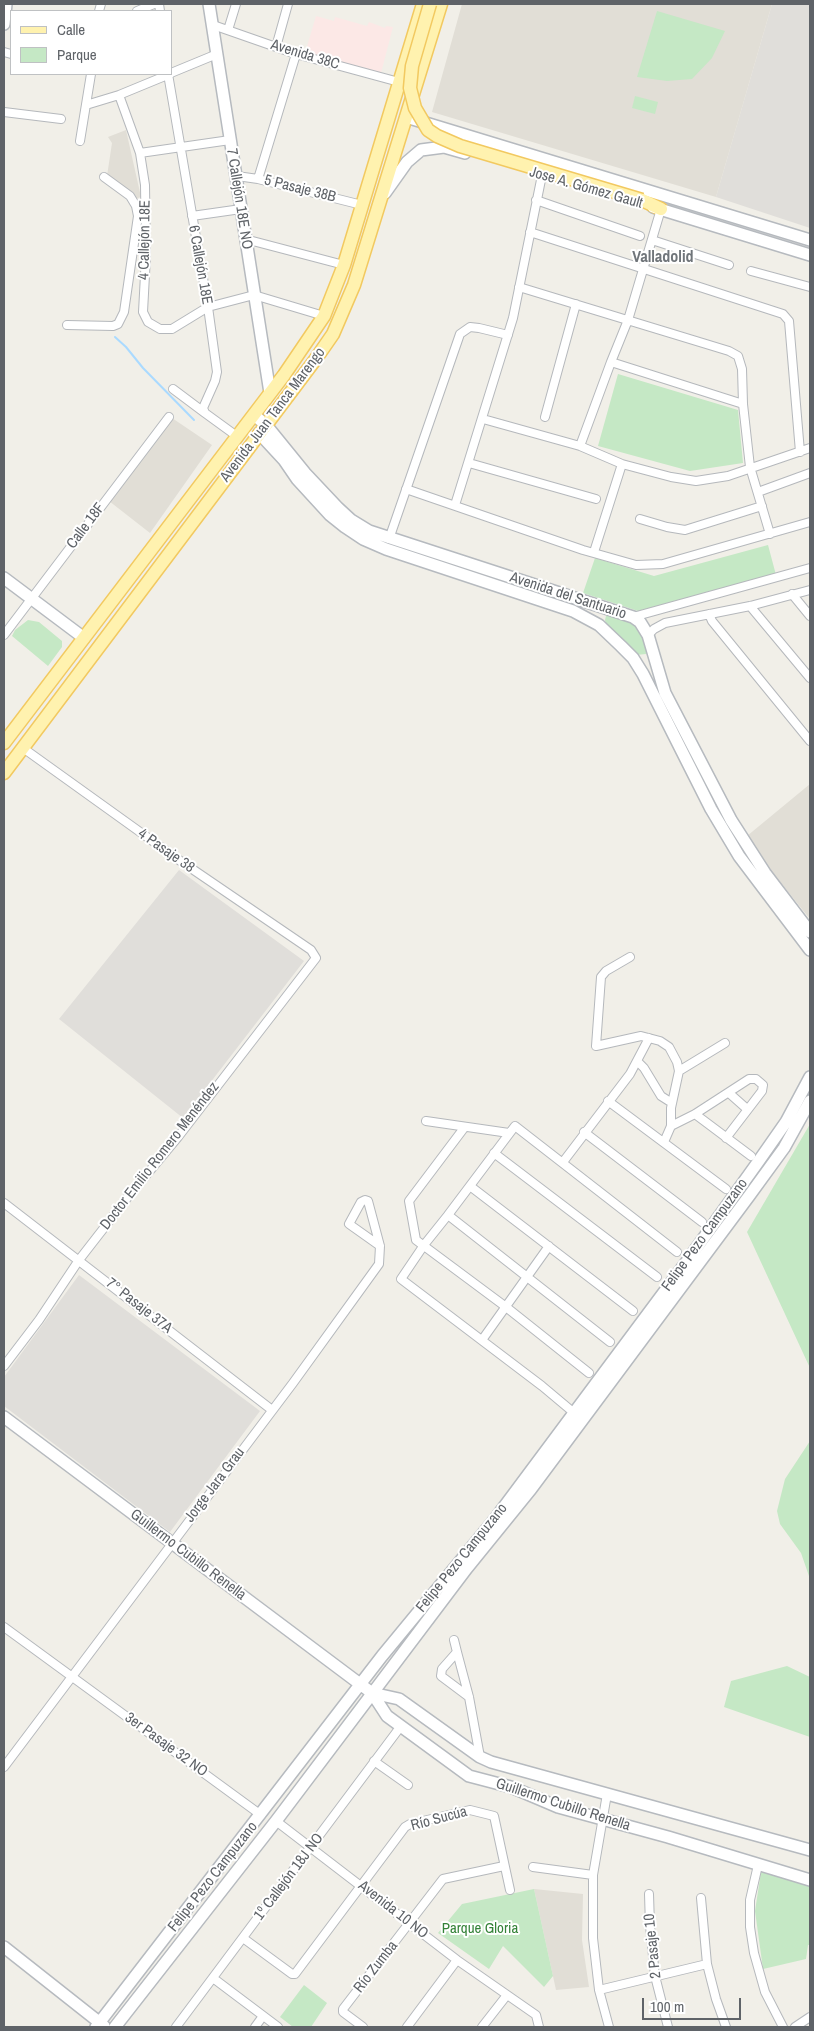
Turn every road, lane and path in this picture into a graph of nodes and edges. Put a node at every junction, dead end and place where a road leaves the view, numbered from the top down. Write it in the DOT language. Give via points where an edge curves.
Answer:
graph roads {
  1 [pos="6,4"];
  2 [pos="154,4"];
  3 [pos="209,4"];
  4 [pos="236,4"];
  5 [pos="288,4"];
  6 [pos="423,4"];
  7 [pos="430,4"];
  8 [pos="441,4"];
  9 [pos="139,10"];
  10 [pos="4,24"];
  11 [pos="212,25"];
  12 [pos="228,30"];
  13 [pos="276,47"];
  14 [pos="217,54"];
  15 [pos="296,54"];
  16 [pos="172,73"];
  17 [pos="91,75"];
  18 [pos="169,75"];
  19 [pos="152,77"];
  20 [pos="399,82"];
  21 [pos="118,95"];
  22 [pos="86,106"];
  23 [pos="4,112"];
  24 [pos="406,117"];
  25 [pos="61,119"];
  26 [pos="230,140"];
  27 [pos="80,141"];
  28 [pos="181,147"];
  29 [pos="379,148"];
  30 [pos="140,153"];
  31 [pos="542,175"];
  32 [pos="237,176"];
  33 [pos="104,177"];
  34 [pos="258,179"];
  35 [pos="381,198"];
  36 [pos="536,200"];
  37 [pos="146,204"];
  38 [pos="362,205"];
  39 [pos="136,206"];
  40 [pos="661,208"];
  41 [pos="240,209"];
  42 [pos="192,216"];
  43 [pos="530,232"];
  44 [pos="640,236"];
  45 [pos="245,239"];
  46 [pos="652,240"];
  47 [pos="810,240"];
  48 [pos="794,250"];
  49 [pos="133,254"];
  50 [pos="810,255"];
  51 [pos="146,256"];
  52 [pos="810,262"];
  53 [pos="729,265"];
  54 [pos="344,266"];
  55 [pos="643,270"];
  56 [pos="751,271"];
  57 [pos="519,287"];
  58 [pos="810,288"];
  59 [pos="254,295"];
  60 [pos="576,304"];
  61 [pos="208,307"];
  62 [pos="324,316"];
  63 [pos="628,320"];
  64 [pos="67,325"];
  65 [pos="508,335"];
  66 [pos="610,362"];
  67 [pos="173,389"];
  68 [pos="270,393"];
  69 [pos="743,404"];
  70 [pos="205,413"];
  71 [pos="254,415"];
  72 [pos="169,417"];
  73 [pos="545,417"];
  74 [pos="483,419"];
  75 [pos="262,429"];
  76 [pos="238,437"];
  77 [pos="580,446"];
  78 [pos="810,448"];
  79 [pos="800,452"];
  80 [pos="469,463"];
  81 [pos="622,464"];
  82 [pos="750,467"];
  83 [pos="810,473"];
  84 [pos="406,490"];
  85 [pos="758,492"];
  86 [pos="596,499"];
  87 [pos="455,505"];
  88 [pos="762,506"];
  89 [pos="640,519"];
  90 [pos="810,522"];
  91 [pos="770,534"];
  92 [pos="389,539"];
  93 [pos="594,552"];
  94 [pos="810,568"];
  95 [pos="4,578"];
  96 [pos="810,590"];
  97 [pos="792,594"];
  98 [pos="32,598"];
  99 [pos="750,606"];
  100 [pos="616,612"];
  101 [pos="708,614"];
  102 [pos="810,616"];
  103 [pos="633,617"];
  104 [pos="604,630"];
  105 [pos="4,635"];
  106 [pos="84,638"];
  107 [pos="649,640"];
  108 [pos="633,658"];
  109 [pos="810,678"];
  110 [pos="35,732"];
  111 [pos="810,741"];
  112 [pos="4,743"];
  113 [pos="23,748"];
  114 [pos="4,773"];
  115 [pos="810,932"];
  116 [pos="311,950"];
  117 [pos="810,950"];
  118 [pos="630,956"];
  119 [pos="649,1038"];
  120 [pos="725,1042"];
  121 [pos="637,1061"];
  122 [pos="680,1071"];
  123 [pos="810,1077"];
  124 [pos="729,1093"];
  125 [pos="608,1101"];
  126 [pos="810,1101"];
  127 [pos="672,1103"];
  128 [pos="747,1109"];
  129 [pos="695,1114"];
  130 [pos="426,1121"];
  131 [pos="671,1126"];
  132 [pos="464,1128"];
  133 [pos="584,1132"];
  134 [pos="509,1134"];
  135 [pos="726,1138"];
  136 [pos="664,1142"];
  137 [pos="494,1153"];
  138 [pos="751,1156"];
  139 [pos="562,1162"];
  140 [pos="470,1186"];
  141 [pos="726,1189"];
  142 [pos="4,1203"];
  143 [pos="448,1215"];
  144 [pos="702,1222"];
  145 [pos="380,1246"];
  146 [pos="424,1246"];
  147 [pos="549,1246"];
  148 [pos="678,1252"];
  149 [pos="79,1260"];
  150 [pos="527,1277"];
  151 [pos="658,1277"];
  152 [pos="506,1307"];
  153 [pos="633,1311"];
  154 [pos="482,1340"];
  155 [pos="610,1342"];
  156 [pos="4,1366"];
  157 [pos="589,1373"];
  158 [pos="272,1410"];
  159 [pos="573,1412"];
  160 [pos="4,1417"];
  161 [pos="527,1485"];
  162 [pos="172,1543"];
  163 [pos="4,1628"];
  164 [pos="454,1640"];
  165 [pos="457,1652"];
  166 [pos="72,1675"];
  167 [pos="360,1684"];
  168 [pos="372,1693"];
  169 [pos="468,1697"];
  170 [pos="401,1726"];
  171 [pos="480,1757"];
  172 [pos="374,1761"];
  173 [pos="4,1767"];
  174 [pos="408,1785"];
  175 [pos="607,1794"];
  176 [pos="261,1815"];
  177 [pos="603,1820"];
  178 [pos="276,1821"];
  179 [pos="311,1848"];
  180 [pos="810,1850"];
  181 [pos="758,1865"];
  182 [pos="504,1866"];
  183 [pos="533,1867"];
  184 [pos="593,1876"];
  185 [pos="810,1880"];
  186 [pos="362,1886"];
  187 [pos="510,1890"];
  188 [pos="650,1894"];
  189 [pos="701,1898"];
  190 [pos="410,1923"];
  191 [pos="243,1938"];
  192 [pos="4,1947"];
  193 [pos="457,1960"];
  194 [pos="707,1964"];
  195 [pos="655,1976"];
  196 [pos="213,1978"];
  197 [pos="599,1990"];
  198 [pos="507,1995"];
  199 [pos="263,2016"];
  200 [pos="810,2018"];
  201 [pos="100,2026"];
  202 [pos="115,2027"];
  203 [pos="176,2027"];
  204 [pos="255,2027"];
  205 [pos="278,2027"];
  206 [pos="363,2027"];
  207 [pos="407,2027"];
  208 [pos="482,2027"];
  209 [pos="539,2027"];
  210 [pos="609,2027"];
  211 [pos="668,2027"];
  212 [pos="726,2027"];
  213 [pos="783,2027"];
  214 [pos="795,2027"];
  1 -- 10 [label="street"];
  2 -- 9 [label="street"];
  3 -- 11 [label="street, 7 Callejón 18E NO"];
  4 -- 12 [label="street"];
  5 -- 13 [label="street"];
  6 -- 20 [label="main road, Avenida Juan Tanca Marengo"];
  7 -- 40 [label="main road, bridge" via="412,66 410,88 415,108 428,130 460,146"];
  8 -- 24 [label="main road, Avenida Juan Tanca Marengo"];
  11 -- 12 [label="street, Avenida 38C"];
  11 -- 14 [label="street, 7 Callejón 18E NO"];
  12 -- 13 [label="street, Avenida 38C"];
  13 -- 15 [label="street, Avenida 38C"];
  14 -- 16 [label="street"];
  14 -- 26 [label="street, 7 Callejón 18E NO"];
  15 -- 20 [label="street, Avenida 38C"];
  15 -- 34 [label="street"];
  17 -- 22 [label="street"];
  18 -- 28 [label="street, 6 Callejón 18E"];
  19 -- 21 [label="street"];
  20 -- 29 [label="main road, Avenida Juan Tanca Marengo"];
  21 -- 22 [label="street"];
  21 -- 30 [label="street, 4 Callejón 18E"];
  22 -- 27 [label="street"];
  23 -- 25 [label="street"];
  24 -- 29 [label="main road" via="396,120"];
  24 -- 35 [label="main road, Avenida Juan Tanca Marengo"];
  24 -- 47 [label="street, Jose A. Gómez Gault"];
  26 -- 28 [label="street"];
  26 -- 32 [label="street, 7 Callejón 18E NO"];
  28 -- 30 [label="street"];
  28 -- 42 [label="street, 6 Callejón 18E"];
  29 -- 38 [label="main road, Avenida Juan Tanca Marengo"];
  30 -- 37 [label="street, 4 Callejón 18E"];
  31 -- 35 [label="street, Jose A. Gómez Gault" via="451,149 430,148 421,150 407,162"];
  31 -- 36 [label="street"];
  31 -- 40 [label="street, Jose A. Gómez Gault"];
  32 -- 34 [label="street, 5 Pasaje 38B"];
  32 -- 41 [label="street, 7 Callejón 18E NO"];
  33 -- 39 [label="street" via="130,196"];
  34 -- 38 [label="street, 5 Pasaje 38B"];
  35 -- 75 [label="main road, Avenida Juan Tanca Marengo" via="354,284 333,334"];
  36 -- 43 [label="street"];
  36 -- 44 [label="street"];
  37 -- 39 [label="street"];
  37 -- 51 [label="street, 4 Callejón 18E"];
  38 -- 54 [label="main road, Avenida Juan Tanca Marengo"];
  39 -- 49 [label="street" via="138,216"];
  40 -- 46 [label="street"];
  40 -- 48 [label="street, Jose A. Gómez Gault"];
  41 -- 42 [label="street"];
  41 -- 45 [label="street, 7 Callejón 18E NO"];
  42 -- 61 [label="street, 6 Callejón 18E"];
  43 -- 55 [label="street"];
  43 -- 57 [label="street"];
  45 -- 54 [label="street"];
  45 -- 59 [label="street, 7 Callejón 18E NO"];
  46 -- 53 [label="street"];
  46 -- 55 [label="street"];
  48 -- 50 [label="street, Jose A. Gómez Gault"];
  48 -- 52 [label="street"];
  49 -- 51 [label="street"];
  49 -- 64 [label="street" via="124,312 118,324 106,327"];
  51 -- 61 [label="street, 4 Callejón 18E" via="143,312 151,325 172,329"];
  54 -- 62 [label="main road, Avenida Juan Tanca Marengo"];
  55 -- 63 [label="street"];
  55 -- 79 [label="street" via="782,314 789,321"];
  56 -- 58 [label="street"];
  57 -- 60 [label="street"];
  57 -- 65 [label="street"];
  59 -- 61 [label="street"];
  59 -- 62 [label="street"];
  59 -- 68 [label="street, 7 Callejón 18E NO"];
  60 -- 63 [label="street"];
  60 -- 73 [label="street"];
  61 -- 70 [label="street, 6 Callejón 18E" via="217,372 204,403"];
  62 -- 68 [label="main road, Avenida Juan Tanca Marengo"];
  63 -- 66 [label="street"];
  63 -- 69 [label="street" via="738,356 742,369"];
  65 -- 74 [label="street"];
  65 -- 84 [label="street" via="470,327 460,334"];
  66 -- 69 [label="street"];
  66 -- 77 [label="street"];
  67 -- 70 [label="street"];
  68 -- 71 [label="main road, Avenida Juan Tanca Marengo"];
  69 -- 82 [label="street"];
  70 -- 76 [label="street"];
  71 -- 75 [label="street, Avenida del Santuario"];
  71 -- 76 [label="main road, Avenida Juan Tanca Marengo"];
  72 -- 98 [label="street, Calle 18F"];
  74 -- 77 [label="street"];
  74 -- 80 [label="street"];
  75 -- 92 [label="street, Avenida del Santuario" via="351,520"];
  75 -- 104 [label="street, Avenida del Santuario" via="297,479 330,515 363,539 556,604"];
  75 -- 110 [label="main road, Avenida Juan Tanca Marengo"];
  76 -- 106 [label="main road, Avenida Juan Tanca Marengo"];
  77 -- 81 [label="street"];
  78 -- 79 [label="street"];
  79 -- 82 [label="street"];
  80 -- 86 [label="street"];
  80 -- 87 [label="street"];
  81 -- 82 [label="street" via="696,481 728,476"];
  81 -- 93 [label="street"];
  82 -- 85 [label="street"];
  83 -- 85 [label="street"];
  84 -- 87 [label="street"];
  84 -- 92 [label="street"];
  85 -- 88 [label="street"];
  87 -- 93 [label="street"];
  88 -- 89 [label="street" via="685,530"];
  88 -- 91 [label="street"];
  90 -- 91 [label="street"];
  91 -- 93 [label="street" via="663,564 636,565"];
  92 -- 100 [label="street, Avenida del Santuario"];
  94 -- 103 [label="street"];
  95 -- 98 [label="street"];
  96 -- 97 [label="street"];
  97 -- 99 [label="street"];
  97 -- 102 [label="street"];
  98 -- 105 [label="street, Calle 18F"];
  98 -- 106 [label="street"];
  99 -- 101 [label="street"];
  99 -- 109 [label="street"];
  100 -- 103 [label="street, Avenida del Santuario"];
  100 -- 104 [label="street" via="605,614"];
  101 -- 107 [label="street" via="665,623 654,629"];
  101 -- 111 [label="street"];
  103 -- 107 [label="street, Avenida del Santuario" via="640,622"];
  104 -- 108 [label="street, Avenida del Santuario"];
  106 -- 110 [label="main road" via="88,649 42,714"];
  106 -- 112 [label="main road, Avenida Juan Tanca Marengo"];
  107 -- 108 [label="street" via="650,653 646,659"];
  107 -- 115 [label="street, Avenida del Santuario" via="665,693 731,820 765,873"];
  108 -- 117 [label="street, Avenida del Santuario" via="711,809 739,856"];
  110 -- 113 [label="main road, Avenida Juan Tanca Marengo"];
  113 -- 114 [label="main road, Avenida Juan Tanca Marengo"];
  113 -- 116 [label="street, 4 Pasaje 38" via="178,860"];
  116 -- 149 [label="street, Doctor Emilio Romero Menéndez" via="315,961"];
  118 -- 119 [label="street" via="601,976 596,1046 630,1037"];
  119 -- 121 [label="street"];
  119 -- 122 [label="street" via="669,1047"];
  120 -- 122 [label="street"];
  121 -- 125 [label="street"];
  121 -- 127 [label="street" via="661,1096"];
  122 -- 127 [label="street"];
  123 -- 159 [label="street, Felipe Pezo Campuzano" via="786,1122 758,1162"];
  124 -- 128 [label="street"];
  124 -- 128 [label="street" via="752,1078 763,1085"];
  124 -- 129 [label="street"];
  125 -- 133 [label="street"];
  125 -- 136 [label="street"];
  126 -- 161 [label="street, Felipe Pezo Campuzano" via="784,1148 754,1189"];
  127 -- 131 [label="street"];
  128 -- 135 [label="street"];
  129 -- 131 [label="street"];
  129 -- 135 [label="street"];
  130 -- 132 [label="street"];
  131 -- 136 [label="street"];
  132 -- 134 [label="street"];
  132 -- 146 [label="street" via="409,1201 416,1240"];
  133 -- 139 [label="street"];
  133 -- 144 [label="street"];
  134 -- 137 [label="street"];
  134 -- 139 [label="street" via="515,1126"];
  135 -- 138 [label="street"];
  136 -- 141 [label="street"];
  137 -- 140 [label="street"];
  137 -- 151 [label="street"];
  139 -- 148 [label="street"];
  140 -- 143 [label="street"];
  140 -- 147 [label="street"];
  142 -- 149 [label="street, 7° Pasaje 37A"];
  143 -- 146 [label="street"];
  143 -- 150 [label="street"];
  145 -- 145 [label="street, Jorge Jara Grau" via="349,1224 365,1200 368,1201"];
  145 -- 158 [label="street, Jorge Jara Grau" via="379,1264"];
  146 -- 152 [label="street"];
  146 -- 154 [label="street" via="402,1279"];
  147 -- 150 [label="street"];
  147 -- 153 [label="street"];
  149 -- 156 [label="street, Doctor Emilio Romero Menéndez"];
  149 -- 158 [label="street, 7° Pasaje 37A"];
  150 -- 152 [label="street"];
  150 -- 155 [label="street"];
  152 -- 154 [label="street"];
  152 -- 157 [label="street"];
  154 -- 159 [label="street"];
  158 -- 162 [label="street, Jorge Jara Grau"];
  159 -- 161 [label="street, Felipe Pezo Campuzano"];
  160 -- 162 [label="street, Guillermo Cubillo Renella"];
  161 -- 167 [label="street, Felipe Pezo Campuzano" via="495,1519"];
  161 -- 168 [label="street, Felipe Pezo Campuzano"];
  162 -- 166 [label="street, Jorge Jara Grau"];
  162 -- 167 [label="street, Guillermo Cubillo Renella"];
  163 -- 166 [label="street, 3er Pasaje 32 NO"];
  164 -- 165 [label="street"];
  165 -- 169 [label="street"];
  165 -- 169 [label="street" via="442,1669 441,1676"];
  166 -- 173 [label="street, Jorge Jara Grau"];
  166 -- 176 [label="street, 3er Pasaje 32 NO"];
  167 -- 168 [label="street, Guillermo Cubillo Renella"];
  167 -- 176 [label="street, Felipe Pezo Campuzano"];
  168 -- 170 [label="street, Guillermo Cubillo Renella" via="387,1716"];
  168 -- 171 [label="street, Guillermo Cubillo Renella" via="399,1699"];
  168 -- 178 [label="street, Felipe Pezo Campuzano"];
  169 -- 171 [label="street"];
  170 -- 172 [label="street, 1º Callejón 18J NO"];
  170 -- 177 [label="street, Guillermo Cubillo Renella" via="469,1776"];
  171 -- 175 [label="street, Guillermo Cubillo Renella"];
  172 -- 174 [label="street"];
  172 -- 179 [label="street, 1º Callejón 18J NO"];
  175 -- 177 [label="street"];
  175 -- 180 [label="street, Guillermo Cubillo Renella"];
  176 -- 201 [label="street, Felipe Pezo Campuzano"];
  177 -- 181 [label="street, Guillermo Cubillo Renella" via="668,1836"];
  177 -- 184 [label="street"];
  178 -- 179 [label="street, Avenida 10 NO"];
  178 -- 202 [label="street, Felipe Pezo Campuzano"];
  179 -- 186 [label="street, Avenida 10 NO"];
  179 -- 191 [label="street, 1º Callejón 18J NO"];
  181 -- 185 [label="street, Guillermo Cubillo Renella"];
  181 -- 213 [label="street" via="750,1900 754,1953 764,1992"];
  182 -- 186 [label="street, Río Sucúa" via="494,1816 470,1810 407,1826"];
  182 -- 187 [label="street, Río Sucúa"];
  182 -- 190 [label="street" via="443,1880"];
  183 -- 184 [label="street"];
  184 -- 197 [label="street" via="593,1938"];
  186 -- 190 [label="street, Avenida 10 NO"];
  186 -- 191 [label="street" via="294,1974"];
  188 -- 195 [label="street, 2 Pasaje 10"];
  189 -- 194 [label="street"];
  190 -- 193 [label="street, Avenida 10 NO"];
  190 -- 206 [label="street, Río Zumba" via="343,2010"];
  191 -- 196 [label="street, 1º Callejón 18J NO"];
  192 -- 201 [label="street"];
  193 -- 198 [label="street, Avenida 10 NO"];
  193 -- 207 [label="street"];
  194 -- 195 [label="street"];
  194 -- 212 [label="street"];
  195 -- 197 [label="street"];
  195 -- 211 [label="street, 2 Pasaje 10"];
  196 -- 199 [label="street"];
  196 -- 203 [label="street, 1º Callejón 18J NO"];
  197 -- 210 [label="street"];
  198 -- 208 [label="street"];
  198 -- 209 [label="street, Avenida 10 NO" via="536,2015"];
  199 -- 204 [label="street"];
  199 -- 205 [label="street"];
  200 -- 214 [label="street"];
}
